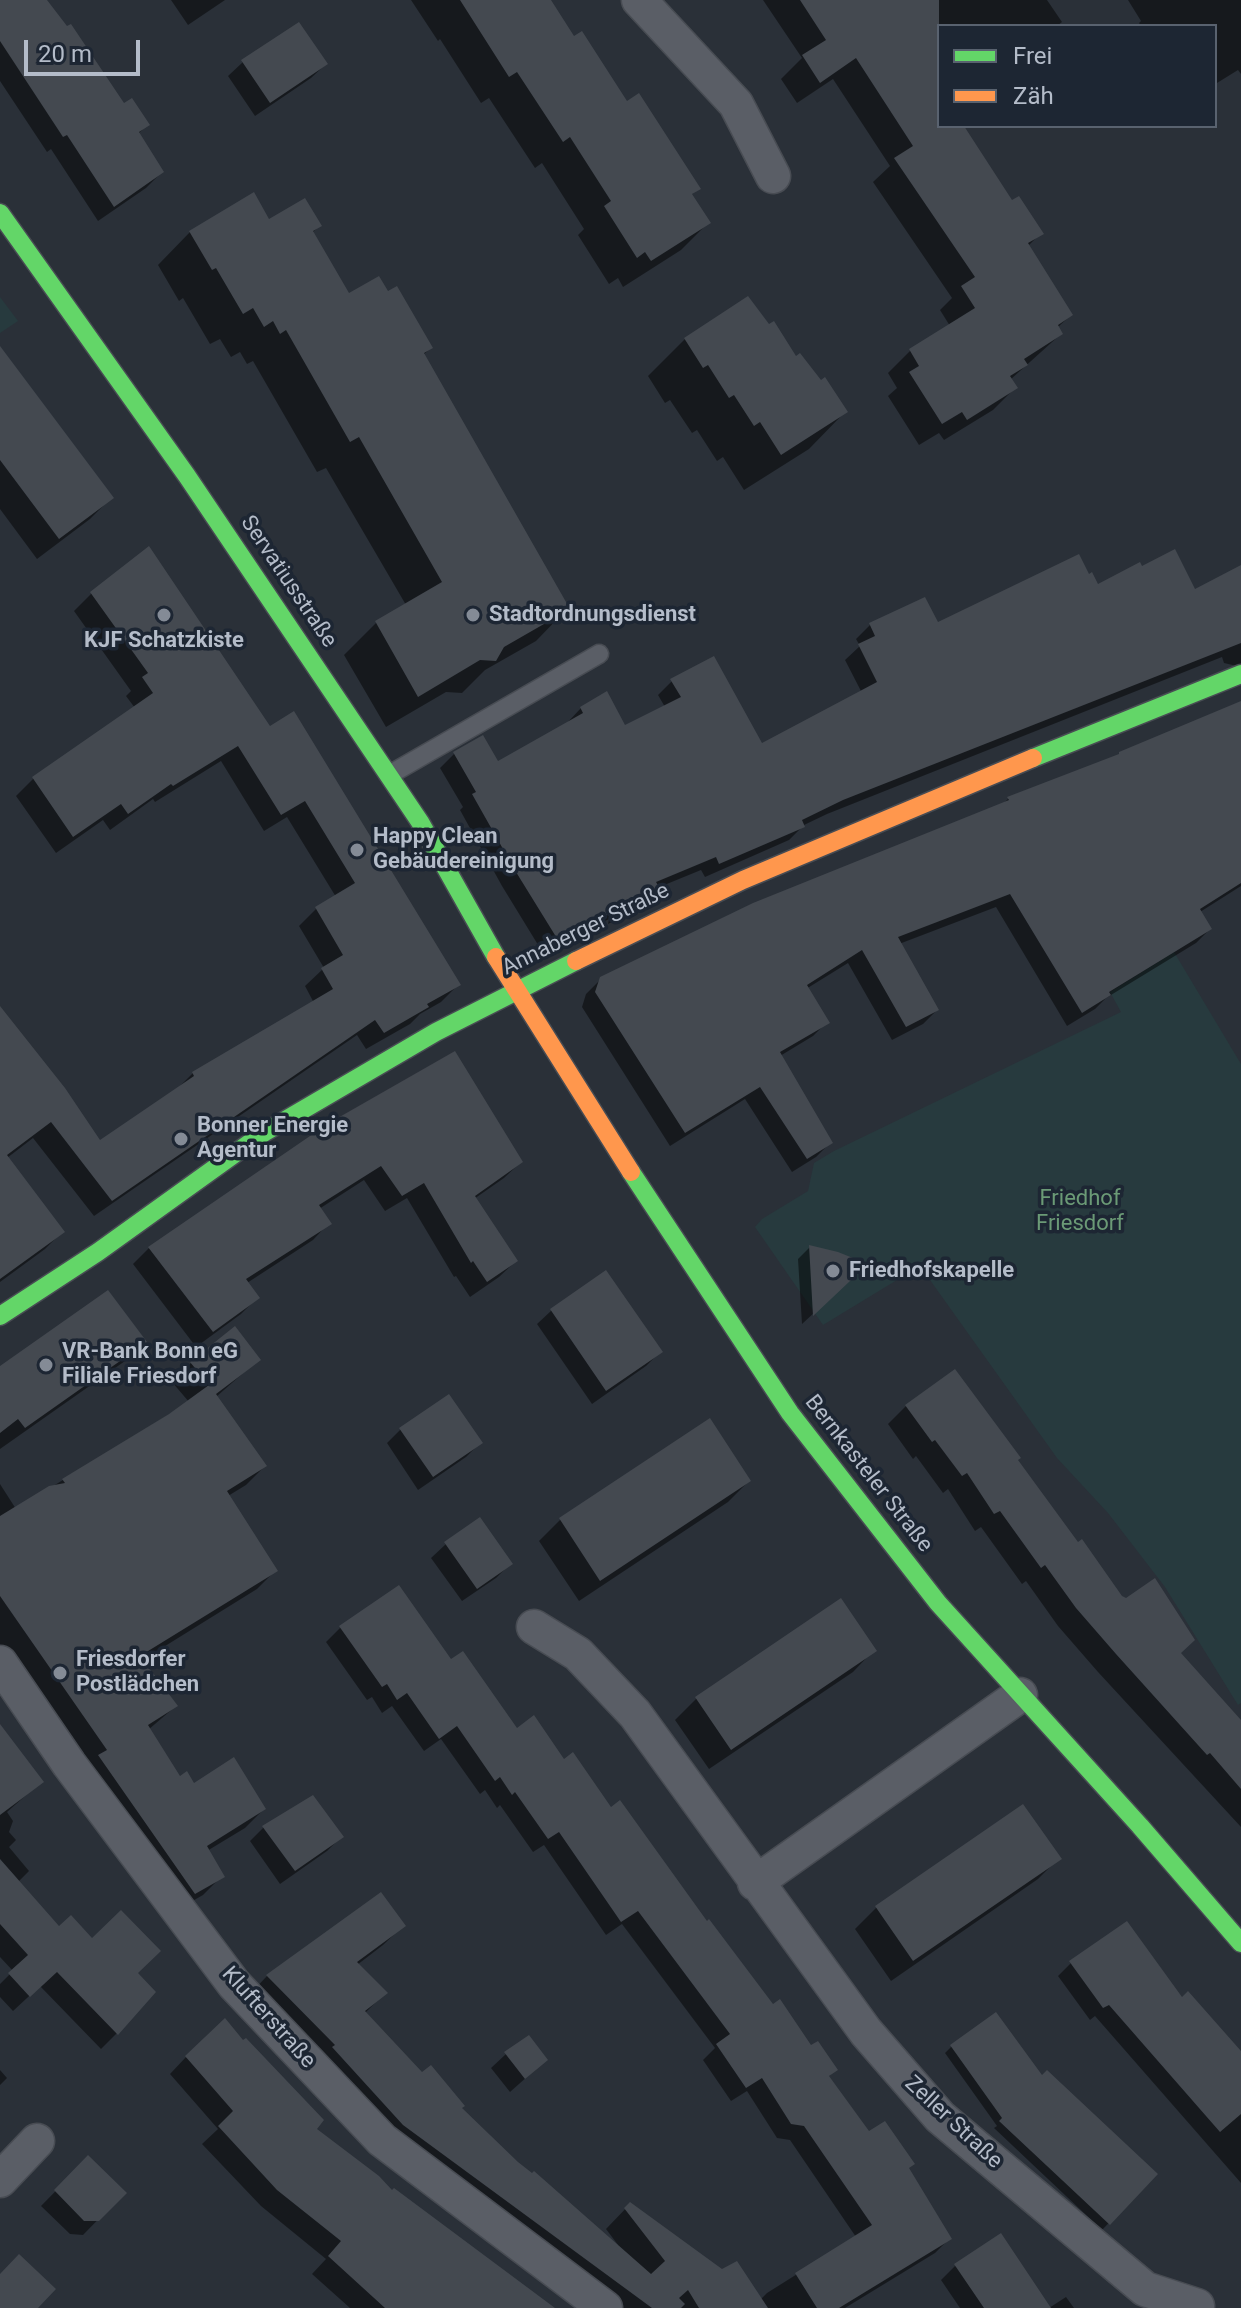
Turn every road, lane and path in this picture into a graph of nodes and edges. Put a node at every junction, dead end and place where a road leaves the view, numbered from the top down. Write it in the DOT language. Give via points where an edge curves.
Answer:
graph roads {
  1 [pos="639,0"];
  2 [pos="773,176"];
  3 [pos="0,213"];
  4 [pos="599,654"];
  5 [pos="1241,674"];
  6 [pos="389,775"];
  7 [pos="515,991"];
  8 [pos="0,1316"];
  9 [pos="534,1627"];
  10 [pos="0,1663"];
  11 [pos="1020,1695"];
  12 [pos="755,1883"];
  13 [pos="1241,1943"];
  14 [pos="37,2141"];
  15 [pos="0,2180"];
  16 [pos="1198,2307"];
  17 [pos="605,2308"];
  1 -- 2 [label="street" via="736,104"];
  3 -- 6 [label="street, Servatiusstraße" via="187,476"];
  4 -- 6 [label="lane"];
  5 -- 7 [label="street, Annaberger Straße" via="743,880"];
  6 -- 7 [label="street, Servatiusstraße"];
  7 -- 8 [label="street, Annaberger Straße" via="265,1132"];
  7 -- 11 [label="street, Bernkasteler Straße" via="790,1413 938,1603"];
  9 -- 12 [label="street, Zeller Straße" via="578,1654 635,1714"];
  10 -- 17 [label="street, Klufterstraße" via="234,1984 382,2140"];
  11 -- 12 [label="street"];
  11 -- 13 [label="street, Bernkasteler Straße"];
  12 -- 16 [label="street, Zeller Straße" via="866,2032 940,2117 1145,2289"];
  14 -- 15 [label="street"];
}
